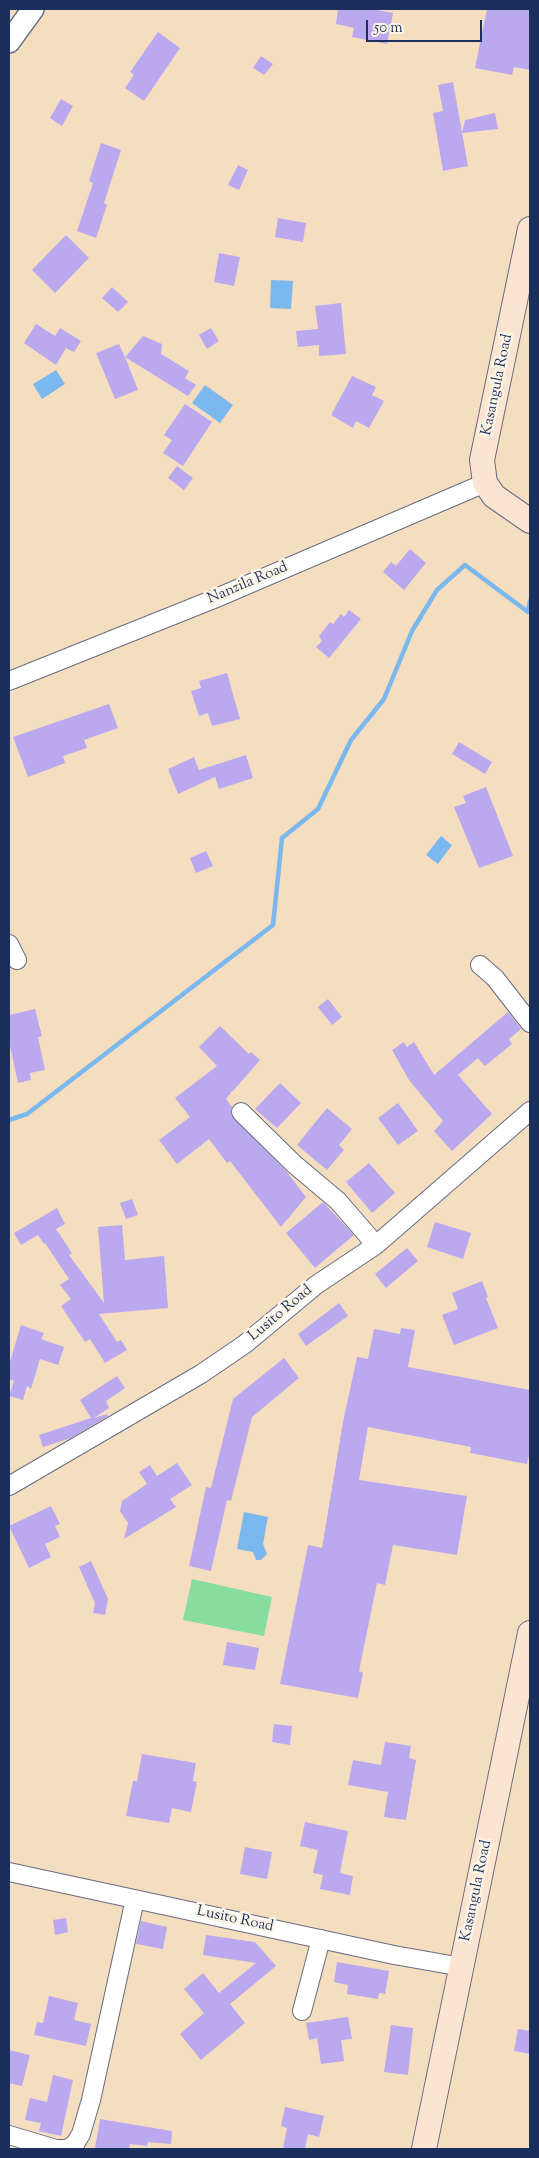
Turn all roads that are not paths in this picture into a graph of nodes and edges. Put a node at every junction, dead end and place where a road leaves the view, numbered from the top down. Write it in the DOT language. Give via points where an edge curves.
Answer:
graph roads {
  1 [pos="33,9"];
  2 [pos="9,42"];
  3 [pos="530,229"];
  4 [pos="485,483"];
  5 [pos="530,521"];
  6 [pos="9,681"];
  7 [pos="9,944"];
  8 [pos="17,960"];
  9 [pos="480,965"];
  10 [pos="530,1023"];
  11 [pos="530,1111"];
  12 [pos="241,1112"];
  13 [pos="376,1245"];
  14 [pos="9,1486"];
  15 [pos="530,1633"];
  16 [pos="9,1872"];
  17 [pos="135,1899"];
  18 [pos="320,1939"];
  19 [pos="462,1967"];
  20 [pos="302,2011"];
  21 [pos="9,2135"];
  22 [pos="57,2149"];
  23 [pos="424,2149"];
  1 -- 2 [label="street"];
  3 -- 4 [label="main road, Kasangula Road" via="482,460"];
  4 -- 5 [label="main road" via="494,496"];
  4 -- 6 [label="street, Nanzila Road" via="214,599"];
  7 -- 8 [label="street"];
  9 -- 10 [label="street" via="495,978"];
  11 -- 13 [label="street, Lusito Road"];
  12 -- 13 [label="street" via="338,1202"];
  13 -- 14 [label="street, Lusito Road" via="316,1285 274,1322 201,1374"];
  15 -- 19 [label="main road, Kasangula Road"];
  16 -- 17 [label="street, Lusito Road"];
  17 -- 18 [label="street, Lusito Road"];
  17 -- 22 [label="street" via="92,2100 81,2134 74,2144 67,2149"];
  18 -- 19 [label="street, Lusito Road"];
  18 -- 20 [label="street"];
  19 -- 23 [label="main road, Kasangula Road"];
  21 -- 22 [label="street"];
}
